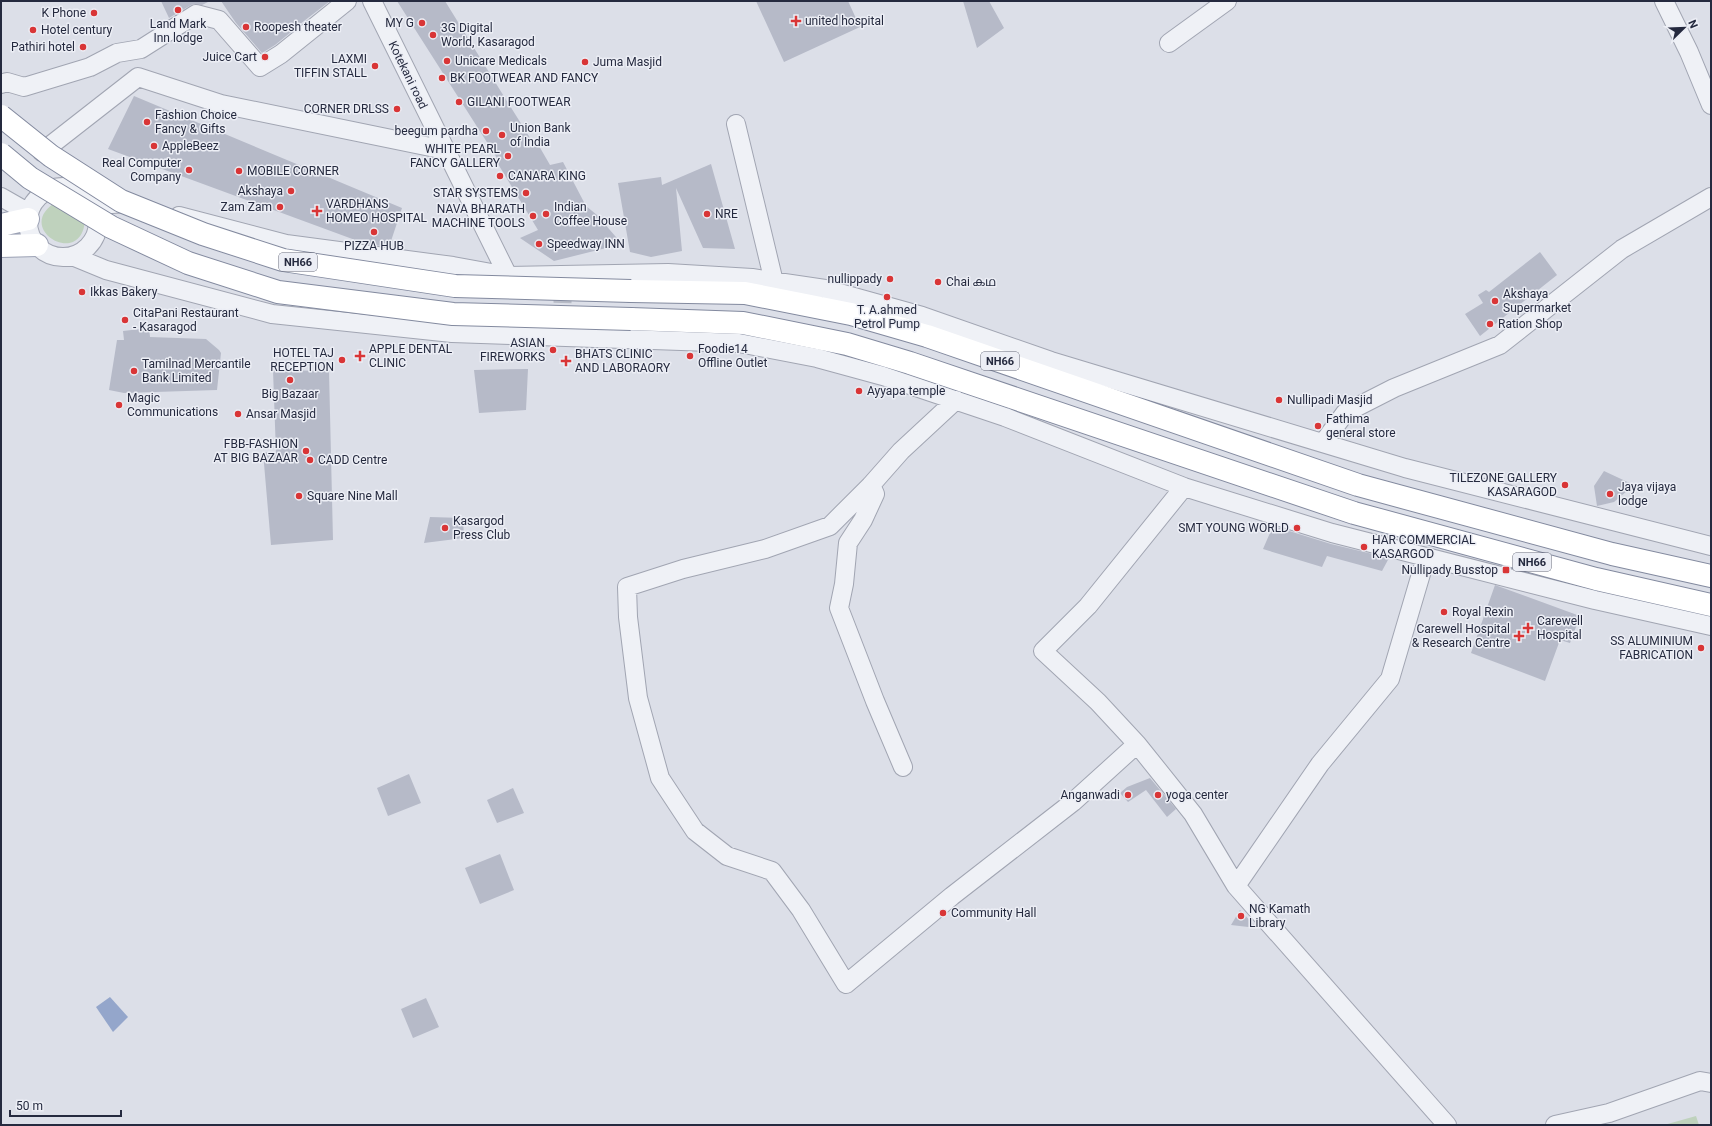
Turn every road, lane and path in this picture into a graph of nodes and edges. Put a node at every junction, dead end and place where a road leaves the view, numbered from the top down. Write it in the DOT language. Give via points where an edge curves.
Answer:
graph roads {
  1 [pos="347,1"];
  2 [pos="372,1"];
  3 [pos="1227,1"];
  4 [pos="1664,1"];
  5 [pos="1169,42"];
  6 [pos="1,84"];
  7 [pos="1711,105"];
  8 [pos="1,106"];
  9 [pos="1,116"];
  10 [pos="736,124"];
  11 [pos="445,150"];
  12 [pos="42,152"];
  13 [pos="1,154"];
  14 [pos="73,187"];
  15 [pos="1,197"];
  16 [pos="1711,197"];
  17 [pos="94,205"];
  18 [pos="28,216"];
  19 [pos="1,225"];
  20 [pos="37,245"];
  21 [pos="1,246"];
  22 [pos="72,256"];
  23 [pos="508,276"];
  24 [pos="774,282"];
  25 [pos="956,400"];
  26 [pos="1323,443"];
  27 [pos="871,485"];
  28 [pos="1184,487"];
  29 [pos="1711,546"];
  30 [pos="1426,557"];
  31 [pos="1711,576"];
  32 [pos="1711,605"];
  33 [pos="1711,626"];
  34 [pos="1137,744"];
  35 [pos="903,767"];
  36 [pos="1236,886"];
  37 [pos="1711,1083"];
  38 [pos="1447,1125"];
  39 [pos="1555,1125"];
  1 -- 6 [label="street" via="281,54 260,67 220,20 196,14 141,49 117,54 90,67 24,87 7,82"];
  2 -- 11 [label="street, Kotekani road"];
  3 -- 5 [label="street"];
  4 -- 7 [label="street"];
  8 -- 12 [label="street"];
  9 -- 31 [label="main road, NH66, bridge" via="51,156 121,201 203,234 283,260 456,286 745,293 851,314 927,336 1358,485 1612,554"];
  10 -- 24 [label="street"];
  11 -- 12 [label="street" via="221,104 138,78"];
  11 -- 23 [label="street, Kotekani road"];
  12 -- 14 [label="street"];
  13 -- 32 [label="main road, NH66, bridge" via="30,178 111,227 188,263 278,292 453,314 743,323 847,344 1354,513 1596,579"];
  14 -- 17 [label="street" via="85,194"];
  14 -- 18 [label="street" via="50,188 33,203"];
  15 -- 18 [label="street"];
  16 -- 26 [label="street" via="1622,250 1500,345 1394,388 1345,413"];
  17 -- 22 [label="street" via="98,215 95,236 82,252"];
  17 -- 23 [label="street" via="128,202 286,244 453,266"];
  18 -- 19 [label="main road"];
  18 -- 20 [label="street" via="28,228"];
  20 -- 21 [label="main road"];
  20 -- 22 [label="street" via="53,255"];
  22 -- 25 [label="street" via="106,270 272,314 452,333 739,342 831,362"];
  23 -- 24 [label="street" via="668,273 752,278"];
  24 -- 26 [label="street" via="825,289 922,316 1051,361"];
  25 -- 27 [label="street" via="901,451"];
  25 -- 28 [label="street"];
  26 -- 29 [label="street" via="1406,468"];
  27 -- 34 [label="street" via="830,526 765,549 684,569 627,587 638,698 660,778 695,831 727,856 772,871 801,910 846,984 952,896 1073,802"];
  27 -- 35 [label="street" via="875,494 864,520 848,543 839,608"];
  28 -- 30 [label="street" via="1332,533"];
  28 -- 34 [label="street" via="1088,606 1043,650 1098,702"];
  30 -- 33 [label="street" via="1595,600"];
  30 -- 36 [label="street" via="1390,679 1320,764"];
  34 -- 36 [label="street" via="1193,814"];
  36 -- 38 [label="street"];
  37 -- 39 [label="street" via="1700,1081 1609,1113"];
}
